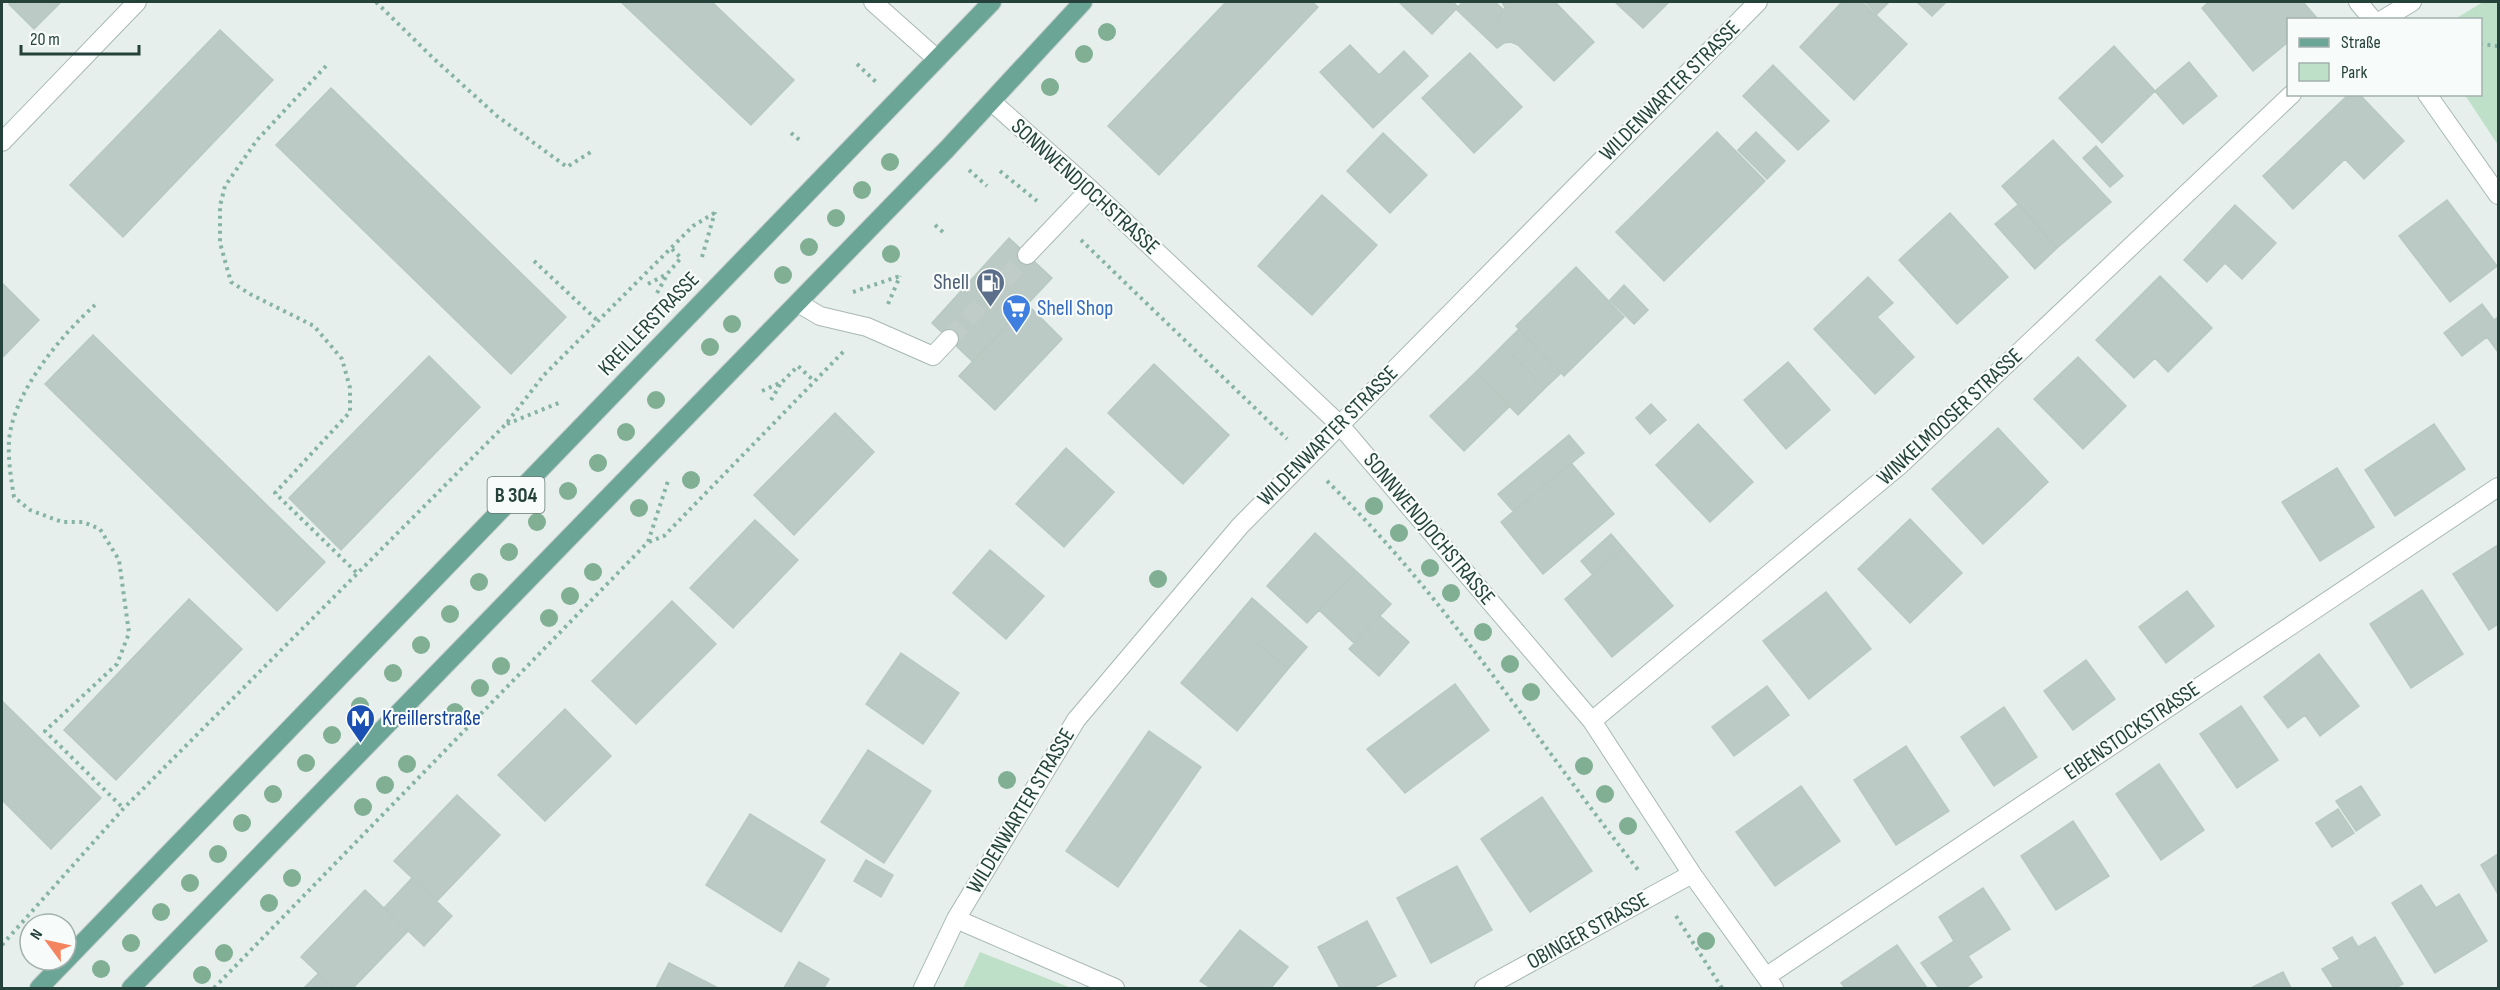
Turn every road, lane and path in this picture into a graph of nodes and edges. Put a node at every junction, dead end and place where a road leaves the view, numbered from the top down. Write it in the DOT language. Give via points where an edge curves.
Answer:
graph roads {
  1 [pos="137,2"];
  2 [pos="376,2"];
  3 [pos="873,2"];
  4 [pos="992,2"];
  5 [pos="1083,2"];
  6 [pos="1758,2"];
  7 [pos="2358,2"];
  8 [pos="2412,2"];
  9 [pos="2371,18"];
  10 [pos="2385,18"];
  11 [pos="2482,44"];
  12 [pos="2499,46"];
  13 [pos="938,58"];
  14 [pos="857,64"];
  15 [pos="326,66"];
  16 [pos="2290,96"];
  17 [pos="2428,96"];
  18 [pos="897,102"];
  19 [pos="992,102"];
  20 [pos="791,133"];
  21 [pos="2,142"];
  22 [pos="802,142"];
  23 [pos="947,149"];
  24 [pos="594,150"];
  25 [pos="1000,171"];
  26 [pos="987,186"];
  27 [pos="1090,189"];
  28 [pos="2499,195"];
  29 [pos="716,212"];
  30 [pos="1060,220"];
  31 [pos="935,225"];
  32 [pos="942,232"];
  33 [pos="671,248"];
  34 [pos="1027,255"];
  35 [pos="534,261"];
  36 [pos="667,274"];
  37 [pos="900,276"];
  38 [pos="648,284"];
  39 [pos="657,293"];
  40 [pos="798,303"];
  41 [pos="95,305"];
  42 [pos="598,321"];
  43 [pos="867,327"];
  44 [pos="949,339"];
  45 [pos="814,381"];
  46 [pos="782,382"];
  47 [pos="762,391"];
  48 [pos="771,400"];
  49 [pos="1339,424"];
  50 [pos="1306,458"];
  51 [pos="2499,487"];
  52 [pos="357,573"];
  53 [pos="1592,721"];
  54 [pos="123,808"];
  55 [pos="1692,874"];
  56 [pos="1657,894"];
  57 [pos="956,919"];
  58 [pos="2,945"];
  59 [pos="1771,982"];
  60 [pos="39,988"];
  61 [pos="131,988"];
  62 [pos="214,988"];
  63 [pos="923,988"];
  64 [pos="1114,988"];
  65 [pos="1484,988"];
  66 [pos="1722,988"];
  1 -- 21 [label="street"];
  2 -- 24 [label="path" via="497,116 567,167"];
  3 -- 13 [label="street"];
  4 -- 13 [label="main road, KREILLERSTRASSE / B 304"];
  5 -- 19 [label="main road"];
  6 -- 49 [label="street, WILDENWARTER STRASSE"];
  7 -- 9 [label="street"];
  8 -- 10 [label="street"];
  11 -- 12 [label="path"];
  13 -- 18 [label="main road, KREILLERSTRASSE / B 304"];
  14 -- 18 [label="path"];
  15 -- 52 [label="path" via="257,140 225,186 220,206 220,243 231,282 314,326 342,359 350,388 350,412 275,493"];
  16 -- 53 [label="street, WINKELMOOSER STRASSE" via="1900,465"];
  17 -- 28 [label="street"];
  18 -- 60 [label="main road, KREILLERSTRASSE / B 304"];
  19 -- 23 [label="main road"];
  19 -- 27 [label="street, SONNWENDJOCHSTRASSE"];
  20 -- 22 [label="path"];
  23 -- 26 [label="path"];
  23 -- 40 [label="main road"];
  25 -- 30 [label="path"];
  27 -- 30 [label="street"];
  27 -- 49 [label="street, SONNWENDJOCHSTRASSE"];
  29 -- 33 [label="path" via="693,226"];
  30 -- 34 [label="street"];
  30 -- 50 [label="path"];
  31 -- 32 [label="path"];
  33 -- 36 [label="path" via="681,258"];
  33 -- 42 [label="path"];
  35 -- 42 [label="path"];
  36 -- 38 [label="path"];
  36 -- 39 [label="path"];
  37 -- 43 [label="path" via="891,302"];
  40 -- 43 [label="street" via="820,316"];
  40 -- 61 [label="main road"];
  41 -- 54 [label="path" via="50,353 26,391 9,439 10,475 14,497 30,510 62,522 84,522 100,529 119,560 129,633 117,664 45,731"];
  42 -- 52 [label="path" via="544,375 505,425"];
  43 -- 44 [label="street" via="933,356"];
  43 -- 45 [label="path"];
  45 -- 46 [label="path" via="798,366"];
  45 -- 62 [label="path" via="664,536 648,542"];
  46 -- 47 [label="path"];
  46 -- 48 [label="path"];
  49 -- 50 [label="street, WILDENWARTER STRASSE"];
  49 -- 53 [label="street, SONNWENDJOCHSTRASSE"];
  50 -- 56 [label="path" via="1363,515 1448,614"];
  50 -- 57 [label="street, WILDENWARTER STRASSE" via="1240,526 1076,720"];
  51 -- 59 [label="street, EIBENSTOCKSTRASSE"];
  52 -- 54 [label="path"];
  53 -- 55 [label="street, SONNWENDJOCHSTRASSE"];
  54 -- 58 [label="path"];
  55 -- 56 [label="street, OBINGER STRASSE"];
  55 -- 59 [label="street, SONNWENDJOCHSTRASSE"];
  56 -- 65 [label="street, OBINGER STRASSE"];
  56 -- 66 [label="path"];
  57 -- 63 [label="street, WILDENWARTER STRASSE"];
  57 -- 64 [label="street"];
}
